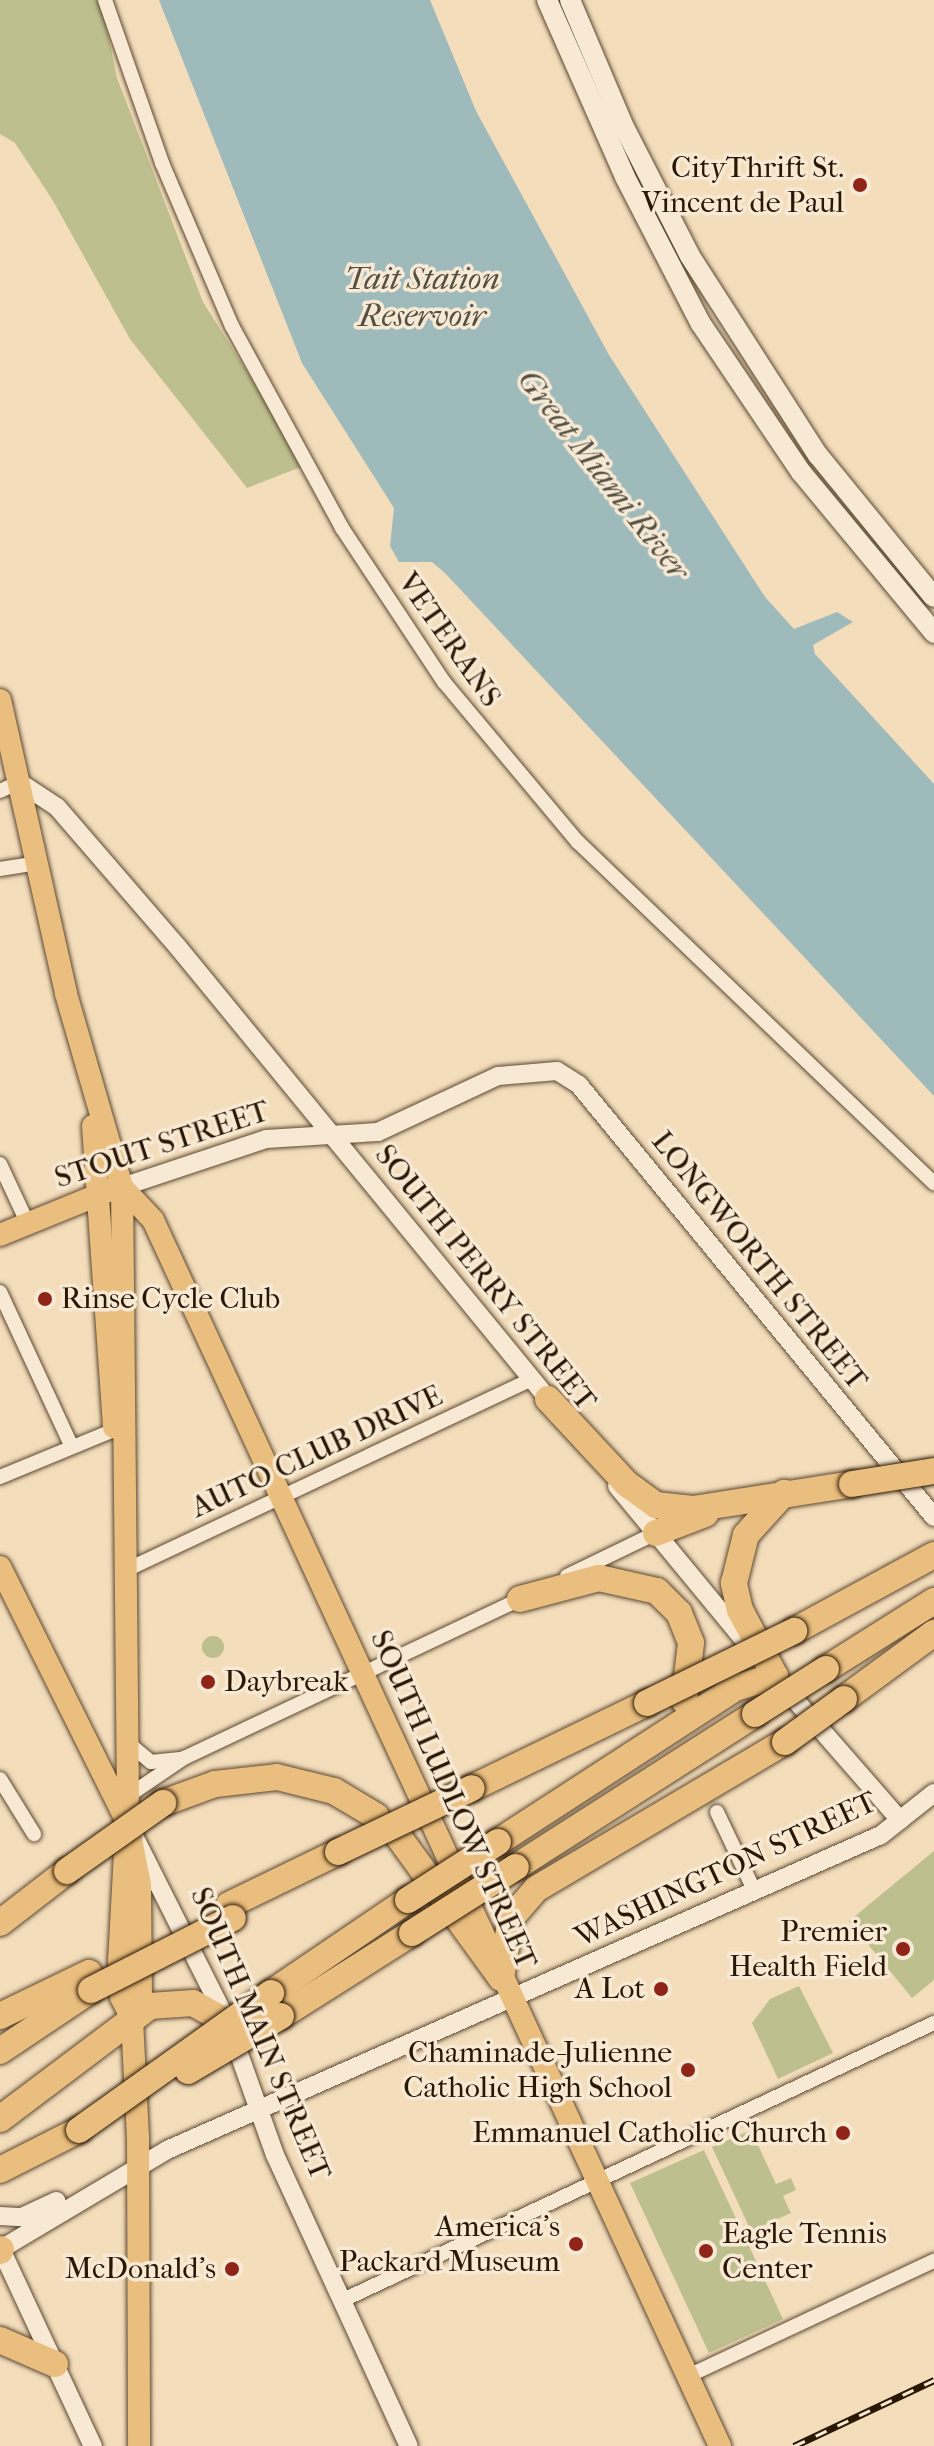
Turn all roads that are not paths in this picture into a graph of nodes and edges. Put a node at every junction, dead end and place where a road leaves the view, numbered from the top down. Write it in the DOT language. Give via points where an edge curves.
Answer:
graph roads {
  1 [pos="105,0"];
  2 [pos="547,0"];
  3 [pos="570,0"];
  4 [pos="934,597"];
  5 [pos="925,610"];
  6 [pos="934,633"];
  7 [pos="0,700"];
  8 [pos="10,786"];
  9 [pos="36,863"];
  10 [pos="0,869"];
  11 [pos="524,1069"];
  12 [pos="333,1138"];
  13 [pos="0,1164"];
  14 [pos="934,1183"];
  15 [pos="112,1189"];
  16 [pos="27,1222"];
  17 [pos="0,1235"];
  18 [pos="0,1292"];
  19 [pos="532,1379"];
  20 [pos="548,1399"];
  21 [pos="114,1430"];
  22 [pos="71,1445"];
  23 [pos="934,1471"];
  24 [pos="0,1477"];
  25 [pos="784,1493"];
  26 [pos="282,1498"];
  27 [pos="750,1500"];
  28 [pos="123,1515"];
  29 [pos="934,1517"];
  30 [pos="656,1533"];
  31 [pos="924,1561"];
  32 [pos="0,1567"];
  33 [pos="124,1571"];
  34 [pos="520,1599"];
  35 [pos="934,1601"];
  36 [pos="934,1633"];
  37 [pos="362,1672"];
  38 [pos="775,1676"];
  39 [pos="666,1732"];
  40 [pos="127,1742"];
  41 [pos="184,1758"];
  42 [pos="0,1779"];
  43 [pos="934,1793"];
  44 [pos="128,1796"];
  45 [pos="717,1812"];
  46 [pos="376,1816"];
  47 [pos="900,1820"];
  48 [pos="128,1824"];
  49 [pos="34,1834"];
  50 [pos="398,1836"];
  51 [pos="755,1892"];
  52 [pos="0,1923"];
  53 [pos="90,1982"];
  54 [pos="506,1989"];
  55 [pos="276,2004"];
  56 [pos="0,2016"];
  57 [pos="132,2019"];
  58 [pos="228,2023"];
  59 [pos="934,2023"];
  60 [pos="0,2051"];
  61 [pos="257,2111"];
  62 [pos="0,2119"];
  63 [pos="29,2156"];
  64 [pos="137,2167"];
  65 [pos="0,2170"];
  66 [pos="0,2179"];
  67 [pos="595,2181"];
  68 [pos="91,2191"];
  69 [pos="0,2216"];
  70 [pos="0,2249"];
  71 [pos="934,2261"];
  72 [pos="341,2301"];
  73 [pos="0,2340"];
  74 [pos="55,2364"];
  75 [pos="688,2376"];
  76 [pos="93,2446"];
  77 [pos="139,2446"];
  78 [pos="409,2446"];
  79 [pos="720,2446"];
  1 -- 14 [label="street, VETERANS" via="162,163 232,326 342,528 444,682 578,842"];
  2 -- 5 [label="main road" via="625,177 701,324 801,472"];
  3 -- 4 [label="main road" via="623,125 690,256 818,455"];
  5 -- 6 [label="main road"];
  7 -- 8 [label="main road"];
  8 -- 9 [label="main road"];
  8 -- 12 [label="street, SOUTH PERRY STREET" via="57,807"];
  9 -- 10 [label="street"];
  9 -- 15 [label="main road"];
  11 -- 12 [label="street, STOUT STREET" via="378,1132"];
  11 -- 29 [label="street, LONGWORTH STREET" via="557,1071 579,1085"];
  12 -- 15 [label="street, STOUT STREET" via="266,1139"];
  12 -- 19 [label="street, SOUTH PERRY STREET"];
  13 -- 16 [label="street"];
  15 -- 16 [label="main road, STOUT STREET"];
  15 -- 21 [label="main road"];
  15 -- 26 [label="main road, SOUTH LUDLOW STREET" via="153,1220"];
  15 -- 28 [label="main road"];
  16 -- 17 [label="main road, STOUT STREET"];
  18 -- 22 [label="street"];
  19 -- 20 [label="street, SOUTH PERRY STREET"];
  19 -- 26 [label="street, AUTO CLUB DRIVE"];
  20 -- 27 [label="highway" via="627,1484 656,1505 693,1509"];
  20 -- 30 [label="street, SOUTH PERRY STREET"];
  21 -- 22 [label="street"];
  21 -- 28 [label="main road"];
  22 -- 24 [label="street"];
  23 -- 25 [label="highway, bridge"];
  25 -- 27 [label="highway"];
  25 -- 38 [label="highway" via="746,1535 734,1583 740,1610"];
  26 -- 33 [label="street, AUTO CLUB DRIVE"];
  26 -- 37 [label="main road, SOUTH LUDLOW STREET"];
  27 -- 30 [label="highway"];
  28 -- 33 [label="main road"];
  30 -- 34 [label="street"];
  30 -- 38 [label="street, SOUTH PERRY STREET"];
  31 -- 53 [label="highway, bridge" via="794,1631 334,1854"];
  32 -- 48 [label="main road, SOUTH MAIN STREET"];
  33 -- 40 [label="main road"];
  34 -- 37 [label="street"];
  34 -- 39 [label="highway" via="616,1577 668,1599 685,1625 693,1660 685,1699"];
  35 -- 55 [label="highway, bridge" via="412,1933"];
  36 -- 54 [label="highway, bridge" via="785,1742 536,1889 511,1918"];
  37 -- 41 [label="street"];
  37 -- 54 [label="main road, SOUTH LUDLOW STREET"];
  38 -- 39 [label="highway" via="741,1685"];
  38 -- 47 [label="street, SOUTH PERRY STREET"];
  39 -- 55 [label="highway, bridge" via="408,1900"];
  40 -- 41 [label="street" via="151,1762"];
  40 -- 44 [label="main road"];
  41 -- 44 [label="street"];
  42 -- 49 [label="street"];
  43 -- 47 [label="street, WASHINGTON STREET"];
  44 -- 48 [label="main road"];
  45 -- 51 [label="street"];
  46 -- 52 [label="highway, bridge" via="334,1791 277,1777 220,1782 163,1803"];
  47 -- 51 [label="street, WASHINGTON STREET"];
  48 -- 57 [label="main road" via="120,1860 119,1960 121,1997"];
  48 -- 58 [label="street, SOUTH MAIN STREET"];
  50 -- 54 [label="highway"];
  51 -- 54 [label="street, WASHINGTON STREET"];
  53 -- 56 [label="highway"];
  53 -- 60 [label="highway"];
  54 -- 61 [label="street, WASHINGTON STREET"];
  54 -- 67 [label="main road, SOUTH LUDLOW STREET"];
  55 -- 63 [label="highway, bridge" via="79,2130"];
  57 -- 58 [label="highway" via="176,2001 202,2005"];
  57 -- 62 [label="highway"];
  57 -- 64 [label="main road"];
  58 -- 61 [label="street, SOUTH MAIN STREET"];
  59 -- 67 [label="street"];
  61 -- 64 [label="street, WASHINGTON STREET"];
  61 -- 72 [label="street, SOUTH MAIN STREET"];
  63 -- 65 [label="highway"];
  63 -- 66 [label="highway"];
  64 -- 68 [label="street, WASHINGTON STREET"];
  64 -- 77 [label="main road"];
  67 -- 72 [label="street"];
  67 -- 75 [label="main road, SOUTH LUDLOW STREET"];
  68 -- 69 [label="street" via="22,2217"];
  68 -- 70 [label="street"];
  70 -- 74 [label="street"];
  71 -- 75 [label="street"];
  72 -- 78 [label="street, SOUTH MAIN STREET"];
  73 -- 74 [label="highway"];
  74 -- 76 [label="street"];
  75 -- 79 [label="main road, SOUTH LUDLOW STREET"];
}
